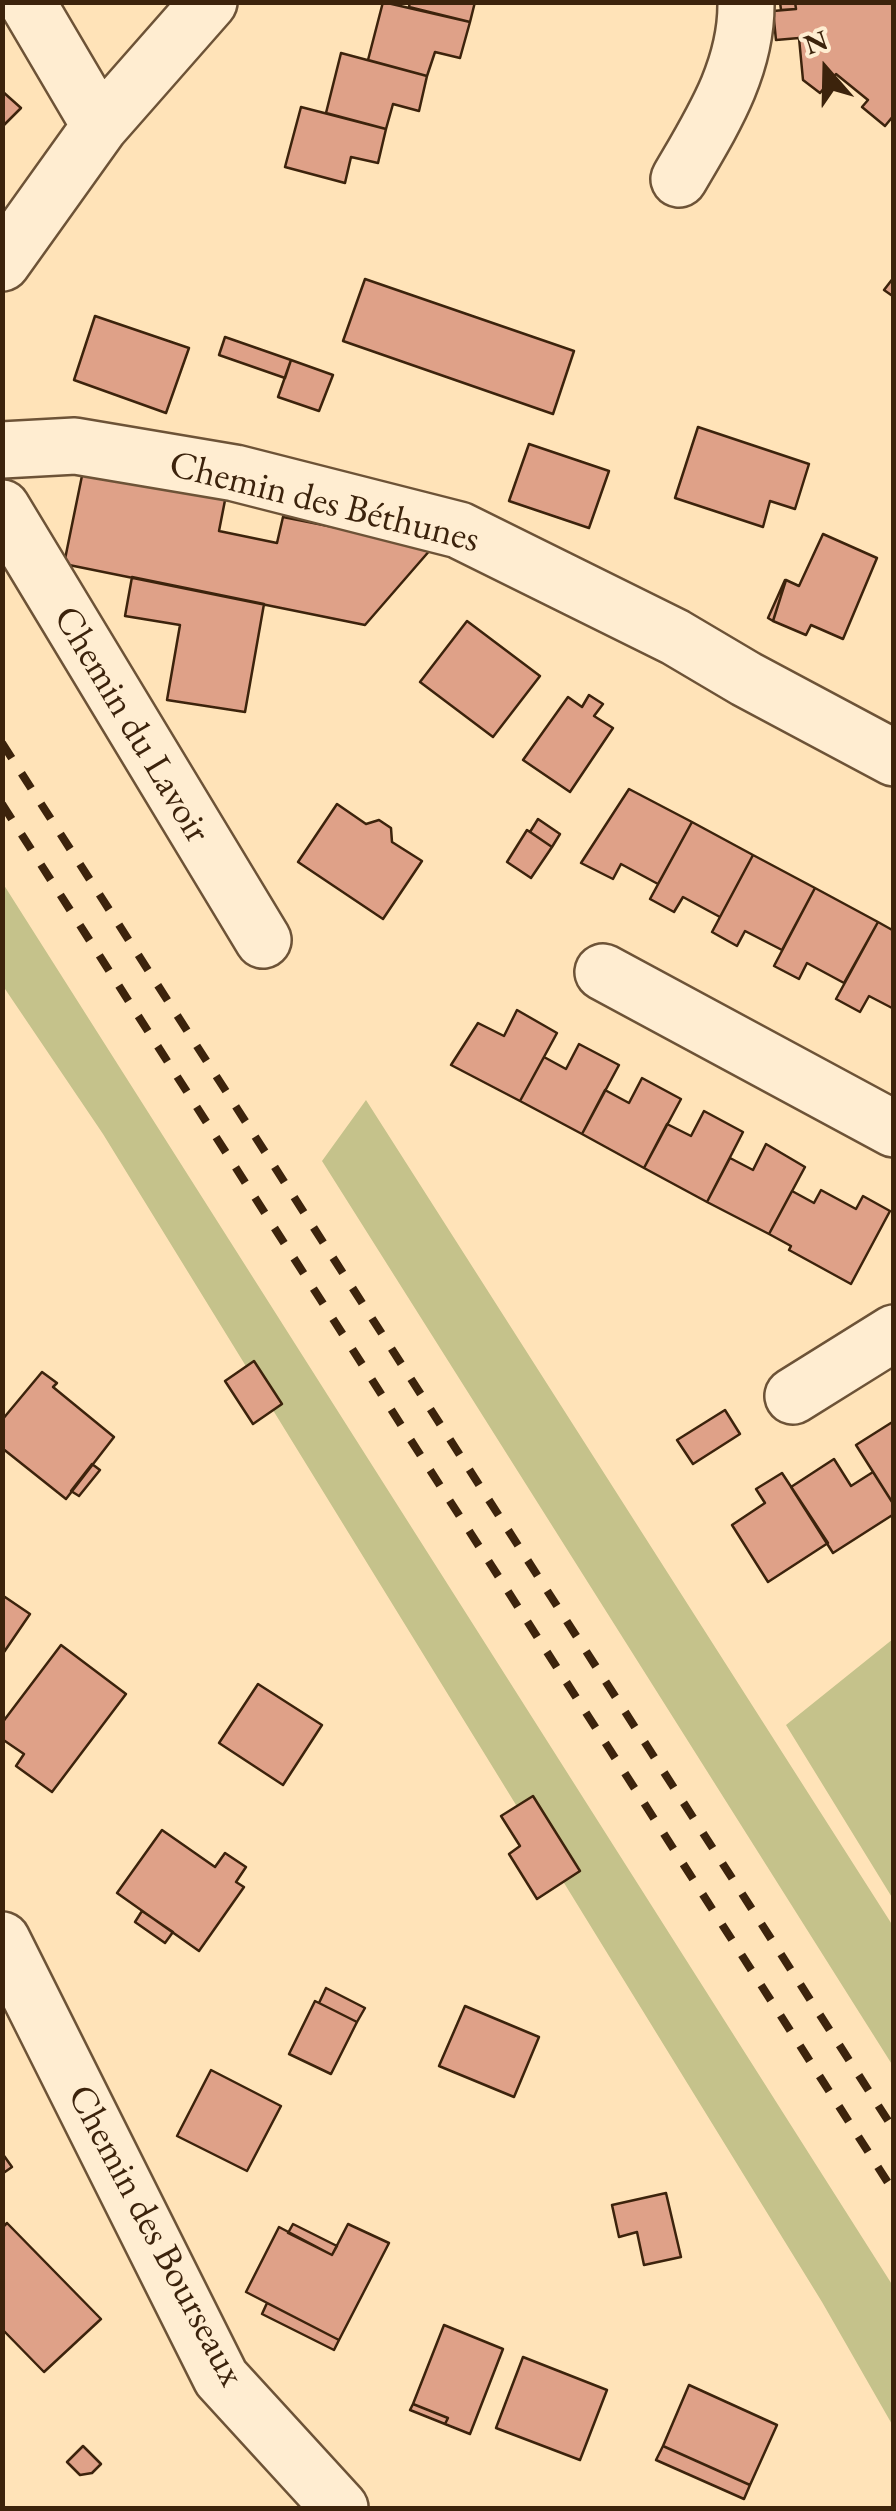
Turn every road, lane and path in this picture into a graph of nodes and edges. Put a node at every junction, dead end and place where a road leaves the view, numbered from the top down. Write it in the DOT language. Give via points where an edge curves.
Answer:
graph roads {
  1 [pos="27,2"];
  2 [pos="209,2"];
  3 [pos="746,2"];
  4 [pos="100,126"];
  5 [pos="679,179"];
  6 [pos="2,263"];
  7 [pos="2,450"];
  8 [pos="2,508"];
  9 [pos="894,758"];
  10 [pos="263,940"];
  11 [pos="602,972"];
  12 [pos="894,1129"];
  13 [pos="894,1333"];
  14 [pos="792,1396"];
  15 [pos="2,1940"];
  16 [pos="340,2508"];
  1 -- 4 [label="street"];
  2 -- 4 [label="street"];
  3 -- 5 [label="street" via="728,93"];
  4 -- 6 [label="street"];
  7 -- 9 [label="street, Chemin des Béthunes" via="75,446 199,467 460,530 675,637"];
  8 -- 10 [label="street, Chemin du Lavoir"];
  11 -- 12 [label="street"];
  13 -- 14 [label="street"];
  15 -- 16 [label="street, Chemin des Bourseaux" via="221,2378"];
}
